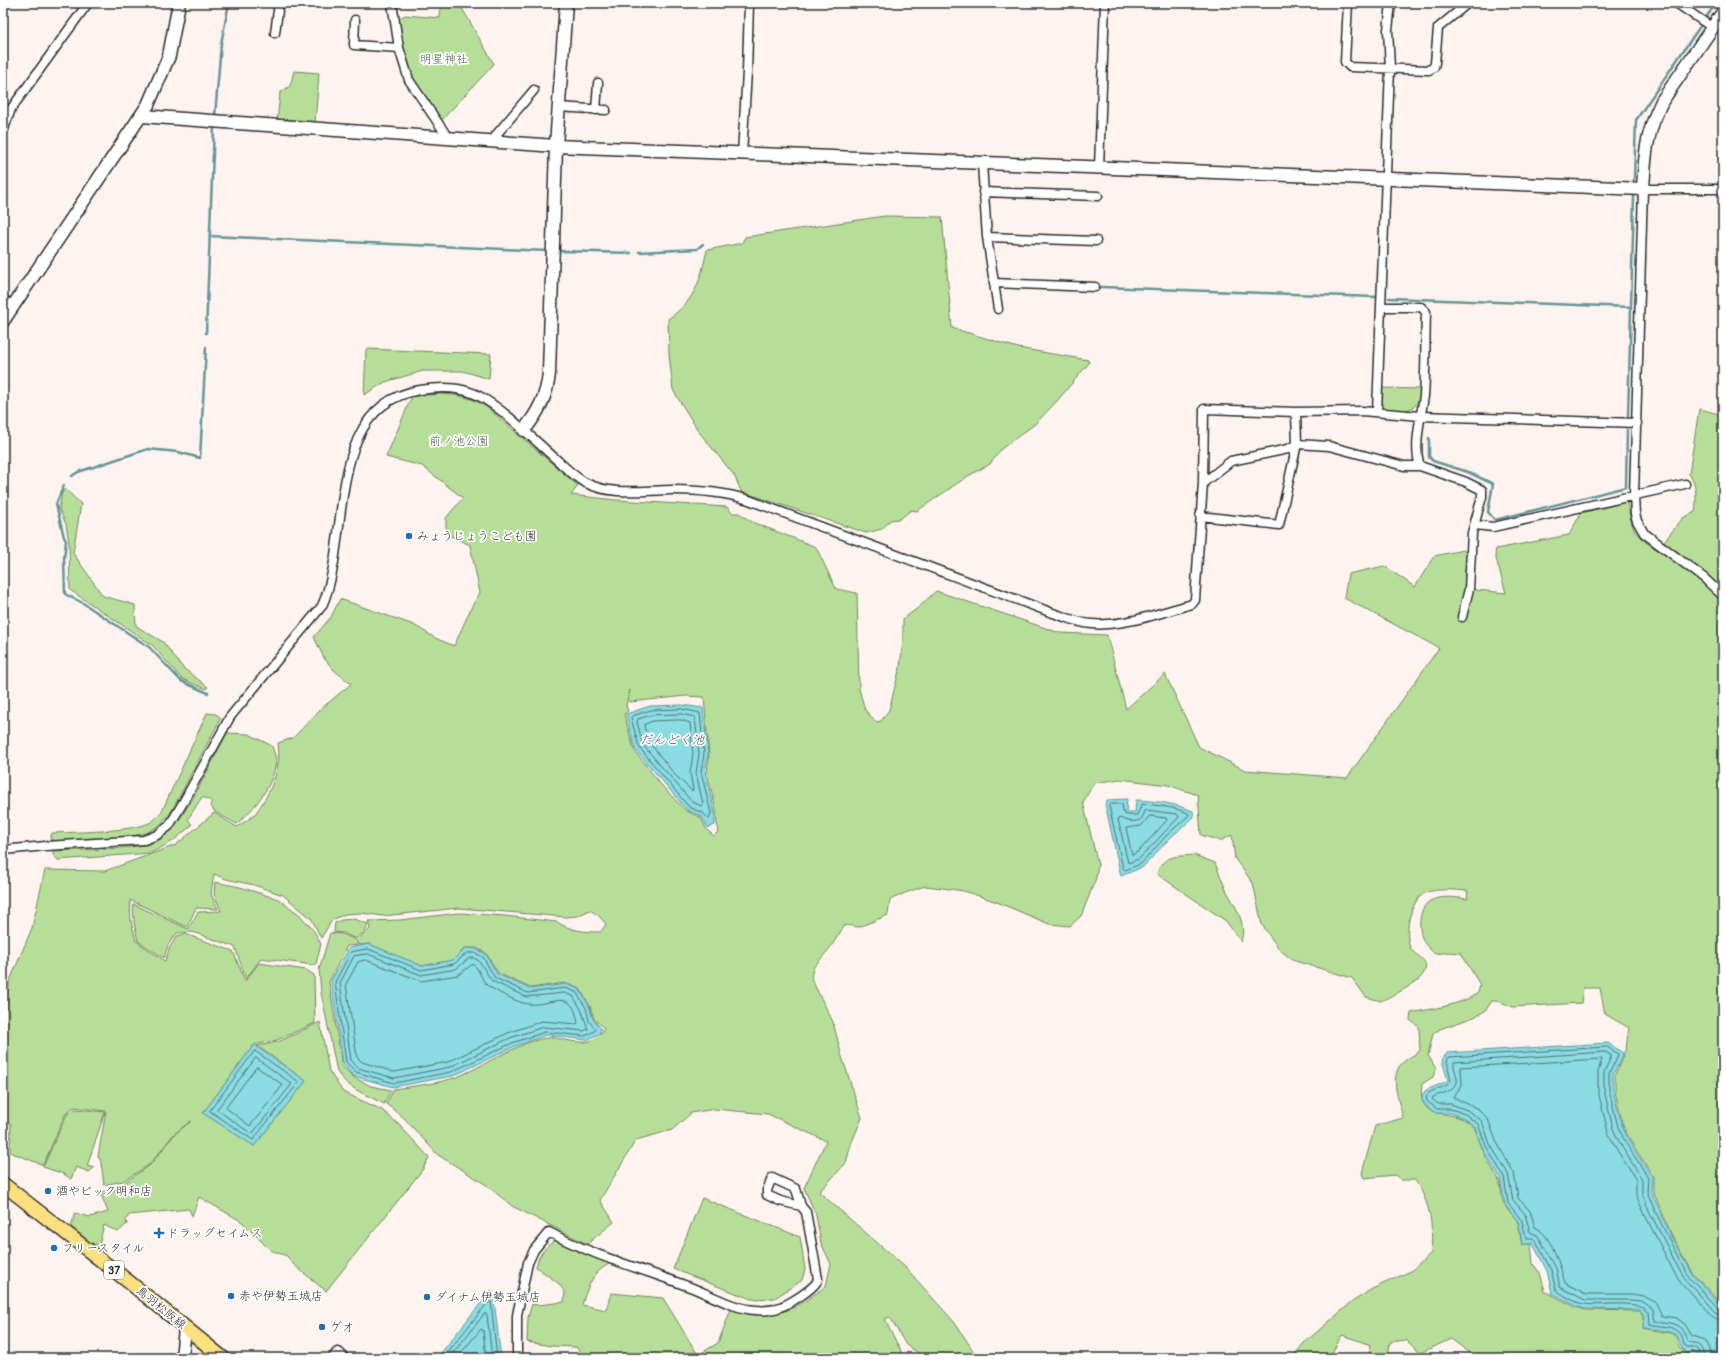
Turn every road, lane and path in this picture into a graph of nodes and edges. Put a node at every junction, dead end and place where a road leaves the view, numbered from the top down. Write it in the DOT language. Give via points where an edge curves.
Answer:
graph roads {
  1 [pos="88,3"];
  2 [pos="179,3"];
  3 [pos="279,3"];
  4 [pos="392,3"];
  5 [pos="566,3"];
  6 [pos="749,3"];
  7 [pos="1105,3"];
  8 [pos="1348,3"];
  9 [pos="1391,3"];
  10 [pos="1468,3"];
  11 [pos="1676,3"];
  12 [pos="1723,12"];
  13 [pos="356,20"];
  14 [pos="1710,26"];
  15 [pos="275,33"];
  16 [pos="399,48"];
  17 [pos="1390,68"];
  18 [pos="598,84"];
  19 [pos="534,90"];
  20 [pos="558,107"];
  21 [pos="596,110"];
  22 [pos="606,110"];
  23 [pos="142,116"];
  24 [pos="5,117"];
  25 [pos="3,132"];
  26 [pos="450,139"];
  27 [pos="494,142"];
  28 [pos="556,146"];
  29 [pos="742,154"];
  30 [pos="982,164"];
  31 [pos="1099,168"];
  32 [pos="1385,179"];
  33 [pos="1723,189"];
  34 [pos="1643,190"];
  35 [pos="983,192"];
  36 [pos="1098,196"];
  37 [pos="987,237"];
  38 [pos="1096,241"];
  39 [pos="994,284"];
  40 [pos="1095,287"];
  41 [pos="8,302"];
  42 [pos="1382,307"];
  43 [pos="998,309"];
  44 [pos="3,321"];
  45 [pos="1296,412"];
  46 [pos="1377,412"];
  47 [pos="1420,416"];
  48 [pos="1637,423"];
  49 [pos="524,430"];
  50 [pos="1298,444"];
  51 [pos="1420,466"];
  52 [pos="1203,483"];
  53 [pos="1685,484"];
  54 [pos="1634,495"];
  55 [pos="1200,516"];
  56 [pos="1476,525"];
  57 [pos="1723,596"];
  58 [pos="1462,617"];
  59 [pos="3,850"];
  60 [pos="3,1184"];
  61 [pos="801,1206"];
  62 [pos="185,1328"];
  63 [pos="182,1358"];
  64 [pos="224,1358"];
  65 [pos="335,1358"];
  66 [pos="342,1358"];
  67 [pos="517,1358"];
  1 -- 24 [label="street"];
  2 -- 23 [label="street" via="169,56"];
  3 -- 15 [label="street"];
  4 -- 16 [label="street"];
  5 -- 20 [label="street"];
  6 -- 29 [label="street"];
  7 -- 31 [label="street"];
  8 -- 17 [label="street" via="1346,65"];
  9 -- 17 [label="street" via="1388,30"];
  10 -- 17 [label="street" via="1438,28 1435,64 1432,69"];
  11 -- 14 [label="street"];
  12 -- 14 [label="street"];
  13 -- 16 [label="street" via="354,45"];
  14 -- 34 [label="street" via="1655,113 1647,137"];
  16 -- 26 [label="street" via="409,80"];
  17 -- 32 [label="street"];
  18 -- 21 [label="street"];
  19 -- 27 [label="street" via="496,135"];
  20 -- 21 [label="street"];
  20 -- 28 [label="street"];
  21 -- 22 [label="street"];
  23 -- 26 [label="street"];
  23 -- 41 [label="street"];
  24 -- 25 [label="street"];
  26 -- 27 [label="street"];
  27 -- 28 [label="street"];
  28 -- 29 [label="street"];
  28 -- 49 [label="street" via="549,380 541,405"];
  29 -- 30 [label="street"];
  30 -- 31 [label="street"];
  30 -- 35 [label="street"];
  31 -- 32 [label="street"];
  32 -- 34 [label="street"];
  32 -- 42 [label="street"];
  33 -- 34 [label="street"];
  34 -- 48 [label="street"];
  35 -- 36 [label="street"];
  35 -- 37 [label="street"];
  37 -- 38 [label="street"];
  37 -- 39 [label="street"];
  39 -- 40 [label="street"];
  39 -- 43 [label="street"];
  41 -- 44 [label="street"];
  42 -- 46 [label="street"];
  42 -- 47 [label="street" via="1421,307 1426,310 1424,398"];
  45 -- 46 [label="street"];
  45 -- 50 [label="street"];
  45 -- 52 [label="street" via="1204,409"];
  46 -- 47 [label="street"];
  47 -- 48 [label="street"];
  47 -- 51 [label="street"];
  48 -- 54 [label="street"];
  49 -- 55 [label="street" via="571,472 595,486 618,491 674,490 732,495 1056,614 1091,624 1115,623 1192,604 1196,592"];
  49 -- 59 [label="street" via="488,401 461,389 412,392 393,400 376,412 362,428 354,445 328,594 322,606 230,717 169,826 144,840"];
  50 -- 51 [label="street" via="1329,446 1404,466"];
  50 -- 52 [label="street" via="1288,449 1231,461"];
  50 -- 55 [label="street" via="1279,525"];
  51 -- 56 [label="street" via="1482,490"];
  52 -- 55 [label="street"];
  53 -- 54 [label="street"];
  54 -- 56 [label="street" via="1493,527"];
  54 -- 57 [label="street" via="1635,514 1644,533 1700,575"];
  56 -- 58 [label="street" via="1471,540 1469,589"];
  60 -- 62 [label="main road, 鳥羽松阪線 / 37"];
  61 -- 67 [label="street" via="806,1212 818,1282 794,1299 770,1310 748,1309 582,1249 548,1232 528,1262 517,1315"];
  62 -- 63 [label="street"];
  62 -- 64 [label="main road, 鳥羽松阪線 / 37"];
  65 -- 66 [label="street" via="338,1354"];
}
